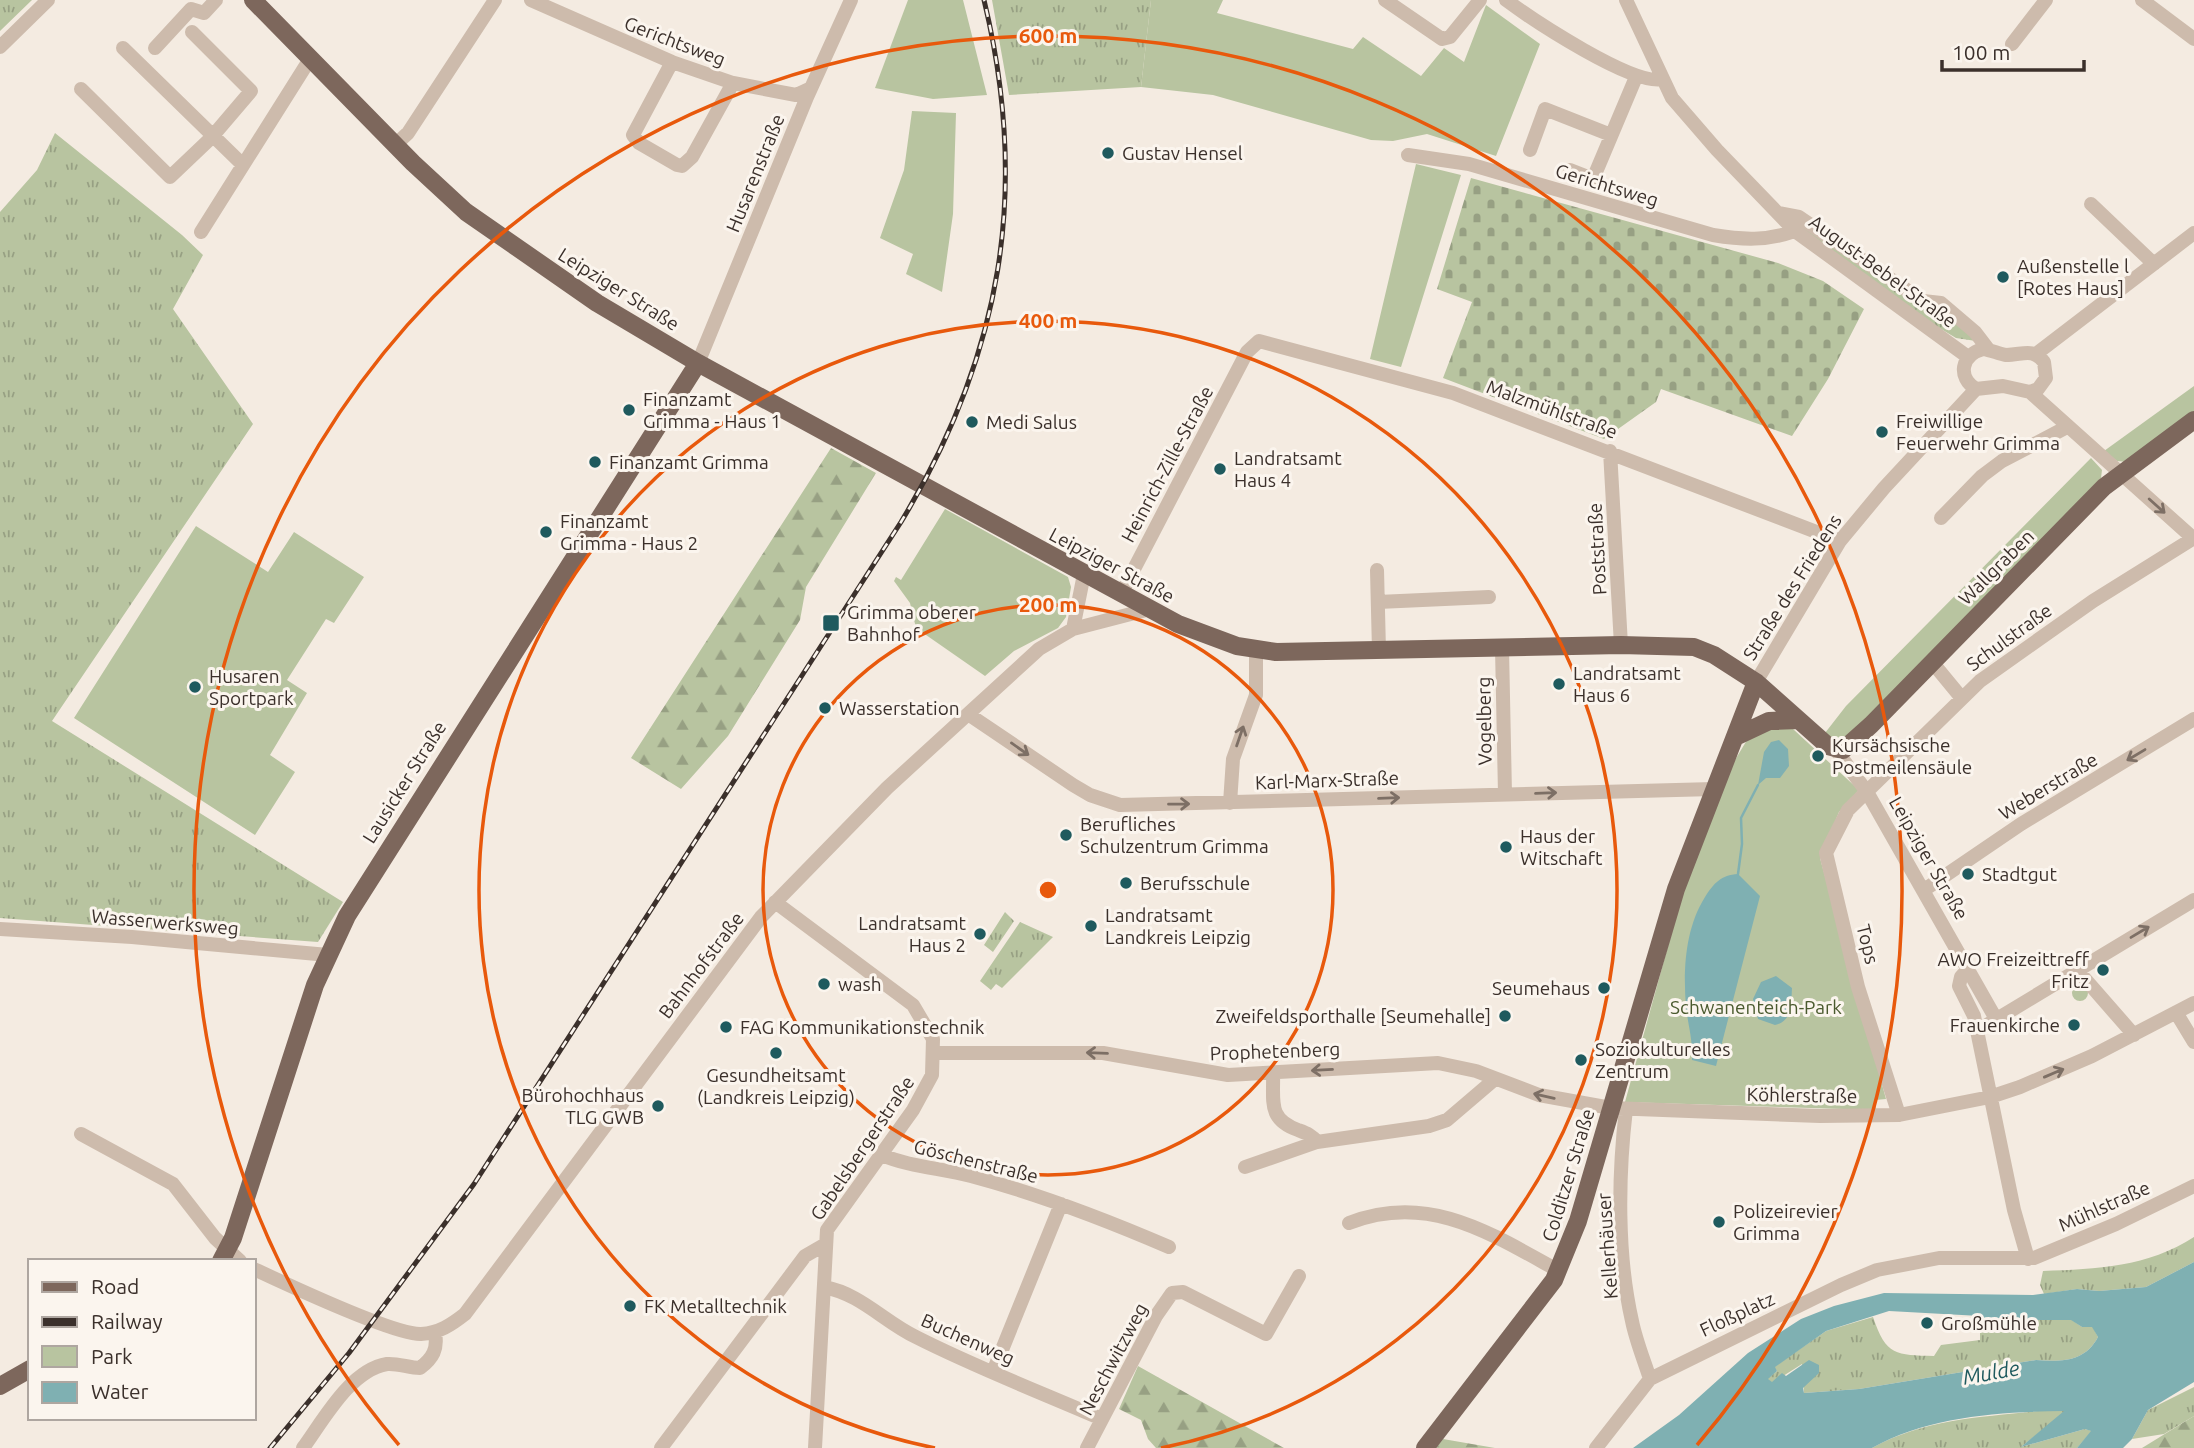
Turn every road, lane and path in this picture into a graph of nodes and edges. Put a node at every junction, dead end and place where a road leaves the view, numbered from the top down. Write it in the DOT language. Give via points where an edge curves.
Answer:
graph roads {
  1 [pos="48,0"];
  2 [pos="216,0"];
  3 [pos="253,0"];
  4 [pos="495,0"];
  5 [pos="531,0"];
  6 [pos="851,0"];
  7 [pos="1385,0"];
  8 [pos="1480,0"];
  9 [pos="1506,0"];
  10 [pos="1626,0"];
  11 [pos="2046,0"];
  12 [pos="2142,0"];
  13 [pos="192,32"];
  14 [pos="2194,39"];
  15 [pos="2012,44"];
  16 [pos="0,47"];
  17 [pos="122,48"];
  18 [pos="155,48"];
  19 [pos="310,59"];
  20 [pos="672,62"];
  21 [pos="1636,77"];
  22 [pos="1663,79"];
  23 [pos="733,83"];
  24 [pos="811,88"];
  25 [pos="81,89"];
  26 [pos="1611,135"];
  27 [pos="211,138"];
  28 [pos="395,145"];
  29 [pos="1530,150"];
  30 [pos="1408,155"];
  31 [pos="243,166"];
  32 [pos="1570,170"];
  33 [pos="2091,204"];
  34 [pos="1778,213"];
  35 [pos="1795,231"];
  36 [pos="201,232"];
  37 [pos="2194,233"];
  38 [pos="2154,264"];
  39 [pos="1988,349"];
  40 [pos="1247,352"];
  41 [pos="2036,354"];
  42 [pos="1968,357"];
  43 [pos="698,363"];
  44 [pos="1976,389"];
  45 [pos="2030,392"];
  46 [pos="2194,419"];
  47 [pos="2067,427"];
  48 [pos="1611,451"];
  49 [pos="2121,473"];
  50 [pos="1941,518"];
  51 [pos="2194,539"];
  52 [pos="1840,541"];
  53 [pos="1377,570"];
  54 [pos="1084,574"];
  55 [pos="1121,594"];
  56 [pos="1489,597"];
  57 [pos="1378,602"];
  58 [pos="1150,610"];
  59 [pos="1073,629"];
  60 [pos="1621,645"];
  61 [pos="1502,648"];
  62 [pos="1256,650"];
  63 [pos="1379,650"];
  64 [pos="1932,662"];
  65 [pos="1756,682"];
  66 [pos="1961,696"];
  67 [pos="968,714"];
  68 [pos="2194,719"];
  69 [pos="1798,720"];
  70 [pos="1735,737"];
  71 [pos="1836,750"];
  72 [pos="1714,789"];
  73 [pos="1867,792"];
  74 [pos="1505,794"];
  75 [pos="1230,803"];
  76 [pos="1924,890"];
  77 [pos="2194,900"];
  78 [pos="775,902"];
  79 [pos="0,929"];
  80 [pos="328,955"];
  81 [pos="1969,968"];
  82 [pos="2083,969"];
  83 [pos="2194,1003"];
  84 [pos="2177,1014"];
  85 [pos="1996,1019"];
  86 [pos="1977,1031"];
  87 [pos="2134,1035"];
  88 [pos="2194,1042"];
  89 [pos="935,1052"];
  90 [pos="1273,1073"];
  91 [pos="1495,1079"];
  92 [pos="1990,1097"];
  93 [pos="1618,1108"];
  94 [pos="1899,1115"];
  95 [pos="80,1134"];
  96 [pos="1317,1142"];
  97 [pos="882,1154"];
  98 [pos="1245,1167"];
  99 [pos="2194,1186"];
  100 [pos="1061,1203"];
  101 [pos="1349,1223"];
  102 [pos="824,1245"];
  103 [pos="1168,1247"];
  104 [pos="230,1257"];
  105 [pos="2028,1259"];
  106 [pos="256,1270"];
  107 [pos="1559,1270"];
  108 [pos="1299,1276"];
  109 [pos="824,1287"];
  110 [pos="435,1333"];
  111 [pos="28,1370"];
  112 [pos="993,1372"];
  113 [pos="1650,1379"];
  114 [pos="0,1386"];
  115 [pos="1102,1419"];
  116 [pos="303,1448"];
  117 [pos="661,1448"];
  118 [pos="815,1448"];
  119 [pos="1087,1448"];
  120 [pos="1425,1448"];
  121 [pos="1596,1448"];
  1 -- 16 [label="street"];
  2 -- 18 [label="street" via="204,13 191,9"];
  3 -- 19 [label="main road, Leipziger Straße"];
  4 -- 28 [label="street" via="408,133"];
  5 -- 20 [label="street, Gerichtsweg"];
  6 -- 24 [label="street, Husarenstraße"];
  7 -- 8 [label="street" via="1442,39 1450,37"];
  9 -- 21 [label="street" via="1548,31"];
  10 -- 22 [label="street, August-Bebel-Straße"];
  11 -- 15 [label="street"];
  12 -- 14 [label="street"];
  13 -- 27 [label="street" via="251,91"];
  17 -- 27 [label="street"];
  19 -- 28 [label="main road, Leipziger Straße"];
  19 -- 31 [label="street"];
  20 -- 23 [label="street, Gerichtsweg"];
  20 -- 23 [label="street" via="633,135 639,143 682,166 692,157"];
  21 -- 22 [label="street"];
  21 -- 26 [label="street"];
  22 -- 34 [label="street, August-Bebel-Straße" via="1679,109"];
  23 -- 24 [label="street, Gerichtsweg" via="796,95"];
  24 -- 43 [label="street, Husarenstraße"];
  25 -- 27 [label="street" via="170,177"];
  26 -- 29 [label="street" via="1545,109"];
  26 -- 32 [label="street" via="1593,179"];
  27 -- 31 [label="street"];
  28 -- 43 [label="main road, Leipziger Straße" via="483,225 597,303"];
  30 -- 35 [label="street, Gerichtsweg" via="1469,164 1713,235 1774,239"];
  31 -- 36 [label="street"];
  33 -- 38 [label="street"];
  34 -- 35 [label="street, August-Bebel-Straße"];
  34 -- 39 [label="street, August-Bebel-Straße" via="1799,217 1923,301 1935,300 1975,332"];
  35 -- 42 [label="street, August-Bebel-Straße"];
  37 -- 38 [label="street"];
  38 -- 41 [label="street"];
  39 -- 41 [label="street" via="2003,355"];
  39 -- 42 [label="street"];
  40 -- 48 [label="street, Malzmühlstraße" via="1259,341 1403,378"];
  40 -- 55 [label="street, Heinrich-Zille-Straße"];
  41 -- 45 [label="street" via="2045,362 2047,372 2042,384"];
  42 -- 44 [label="street" via="1963,374"];
  43 -- 54 [label="main road, Leipziger Straße"];
  43 -- 80 [label="main road, Lausicker Straße" via="396,833"];
  44 -- 45 [label="street" via="2003,386"];
  44 -- 52 [label="street, Straße des Friedens"];
  45 -- 47 [label="street"];
  46 -- 49 [label="main road, Wallgraben"];
  47 -- 49 [label="street"];
  47 -- 50 [label="street" via="1992,469"];
  48 -- 52 [label="street, Malzmühlstraße"];
  48 -- 60 [label="street, Poststraße"];
  49 -- 51 [label="street, one-way"];
  49 -- 64 [label="main road, Wallgraben"];
  51 -- 66 [label="street, Schulstraße" via="2076,612"];
  52 -- 65 [label="street, Straße des Friedens"];
  53 -- 57 [label="street"];
  54 -- 55 [label="main road, Leipziger Straße"];
  54 -- 59 [label="street"];
  55 -- 58 [label="main road, Leipziger Straße"];
  56 -- 57 [label="street"];
  57 -- 63 [label="street"];
  58 -- 59 [label="street, Bahnhofstraße"];
  58 -- 62 [label="main road, Leipziger Straße" via="1211,638"];
  59 -- 67 [label="street, Bahnhofstraße" via="1039,649"];
  60 -- 61 [label="main road, Leipziger Straße"];
  60 -- 65 [label="main road, Leipziger Straße" via="1694,647"];
  61 -- 63 [label="main road, Leipziger Straße"];
  61 -- 74 [label="street, Vogelberg"];
  62 -- 63 [label="main road, Leipziger Straße"];
  75 -- 62 [label="street, one-way" via="1233,759 1256,695"];
  64 -- 66 [label="street"];
  64 -- 71 [label="main road, Wallgraben" via="1848,747"];
  65 -- 69 [label="main road, Leipziger Straße"];
  65 -- 70 [label="main road, Colditzer Straße"];
  66 -- 73 [label="street, Schulstraße"];
  67 -- 75 [label="street, Karl-Marx-Straße, one-way" via="1073,785 1111,803"];
  67 -- 78 [label="street, Bahnhofstraße" via="887,788"];
  68 -- 76 [label="street, Weberstraße, one-way" via="2021,824"];
  69 -- 70 [label="main road" via="1769,721"];
  69 -- 71 [label="main road, Leipziger Straße"];
  70 -- 72 [label="main road, Colditzer Straße"];
  71 -- 73 [label="street, Leipziger Straße"];
  74 -- 72 [label="street, Karl-Marx-Straße, one-way"];
  72 -- 93 [label="main road, Colditzer Straße" via="1676,889"];
  73 -- 76 [label="street, Leipziger Straße"];
  73 -- 94 [label="street, Tops" via="1848,810 1826,853 1858,987"];
  75 -- 74 [label="street, Karl-Marx-Straße, one-way"];
  76 -- 81 [label="street, Leipziger Straße"];
  82 -- 77 [label="street, one-way"];
  78 -- 89 [label="street" via="913,1006 929,1029"];
  78 -- 110 [label="street, Bahnhofstraße" via="465,1314"];
  79 -- 80 [label="street, Wasserwerksweg"];
  80 -- 104 [label="main road, Lausicker Straße"];
  81 -- 85 [label="street, Leipziger Straße"];
  81 -- 86 [label="street" via="1959,986"];
  82 -- 85 [label="street"];
  82 -- 87 [label="street"];
  83 -- 84 [label="street, Köhlerstraße"];
  84 -- 87 [label="street, Köhlerstraße"];
  84 -- 88 [label="street"];
  85 -- 86 [label="street"];
  86 -- 92 [label="street"];
  92 -- 87 [label="street, Köhlerstraße, one-way"];
  90 -- 89 [label="street, Prophetenberg, one-way" via="1197,1072 1103,1053"];
  89 -- 97 [label="street, Gabelsbergerstraße" via="926,1090"];
  91 -- 90 [label="street, Prophetenberg, one-way" via="1438,1063"];
  90 -- 96 [label="street" via="1279,1121"];
  93 -- 91 [label="street, Prophetenberg, one-way" via="1539,1095"];
  91 -- 96 [label="street" via="1447,1120"];
  92 -- 94 [label="street, Köhlerstraße"];
  92 -- 105 [label="street"];
  93 -- 94 [label="street, Köhlerstraße"];
  93 -- 107 [label="main road, Colditzer Straße"];
  93 -- 113 [label="street, Kellerhäuser" via="1624,1253 1632,1321"];
  95 -- 104 [label="street" via="173,1184"];
  96 -- 98 [label="street"];
  97 -- 100 [label="street, Göschenstraße"];
  97 -- 102 [label="street, Gabelsbergerstraße" via="832,1221"];
  99 -- 105 [label="street, Mühlstraße"];
  100 -- 103 [label="street, Göschenstraße"];
  100 -- 112 [label="street"];
  101 -- 107 [label="street" via="1399,1210 1440,1214"];
  102 -- 109 [label="street, Gabelsbergerstraße"];
  102 -- 117 [label="street" via="805,1256"];
  105 -- 113 [label="street, Floßplatz" via="1939,1258 1877,1270"];
  106 -- 110 [label="street" via="391,1327 418,1335"];
  107 -- 120 [label="main road, Colditzer Straße"];
  108 -- 115 [label="street, Neschwitzweg" via="1266,1334 1183,1292 1172,1293"];
  109 -- 112 [label="street, Buchenweg" via="857,1297 909,1334"];
  109 -- 118 [label="street, Gabelsbergerstraße"];
  110 -- 116 [label="street" via="436,1348 428,1362 419,1367 387,1364 362,1376"];
  111 -- 114 [label="main road"];
  112 -- 115 [label="street, Buchenweg"];
  113 -- 121 [label="street"];
  115 -- 119 [label="street, Neschwitzweg"];
}
